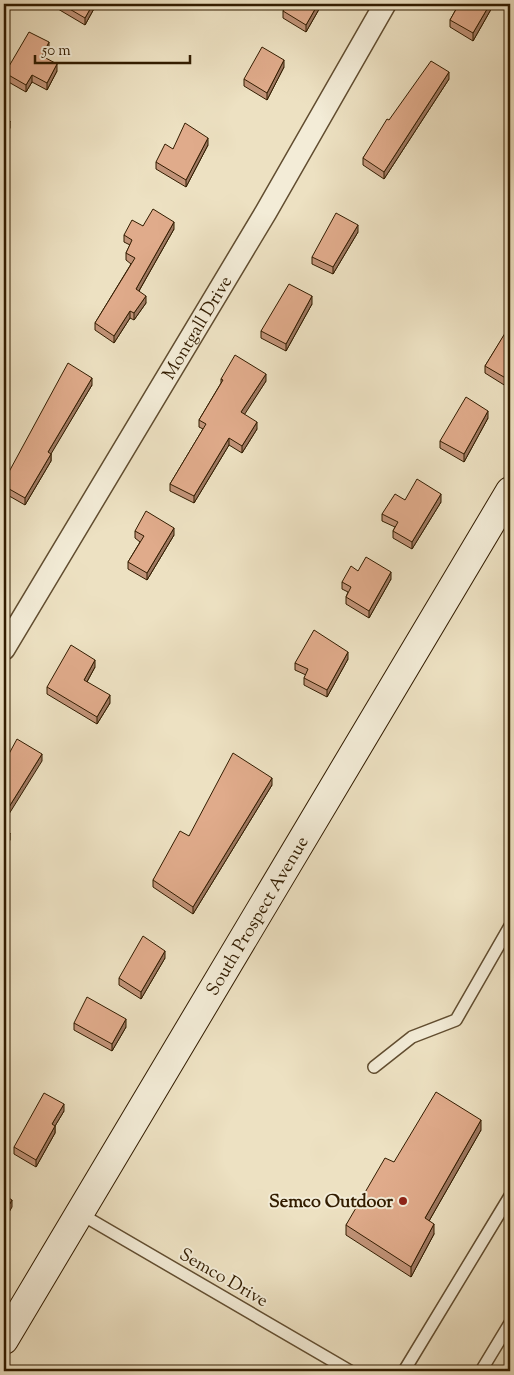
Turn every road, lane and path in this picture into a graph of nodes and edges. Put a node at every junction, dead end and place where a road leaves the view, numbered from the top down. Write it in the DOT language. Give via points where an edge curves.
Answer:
graph roads {
  1 [pos="385,4"];
  2 [pos="510,492"];
  3 [pos="4,649"];
  4 [pos="510,926"];
  5 [pos="374,1068"];
  6 [pos="510,1196"];
  7 [pos="79,1212"];
  8 [pos="510,1323"];
  9 [pos="4,1340"];
  10 [pos="350,1371"];
  11 [pos="404,1371"];
  12 [pos="481,1371"];
  1 -- 3 [label="street, Montgall Drive" via="266,212"];
  2 -- 7 [label="street, South Prospect Avenue"];
  4 -- 5 [label="lane" via="456,1020 412,1037"];
  6 -- 11 [label="lane"];
  7 -- 9 [label="street, South Prospect Avenue"];
  7 -- 10 [label="lane, Semco Drive"];
  8 -- 12 [label="lane"];
}
